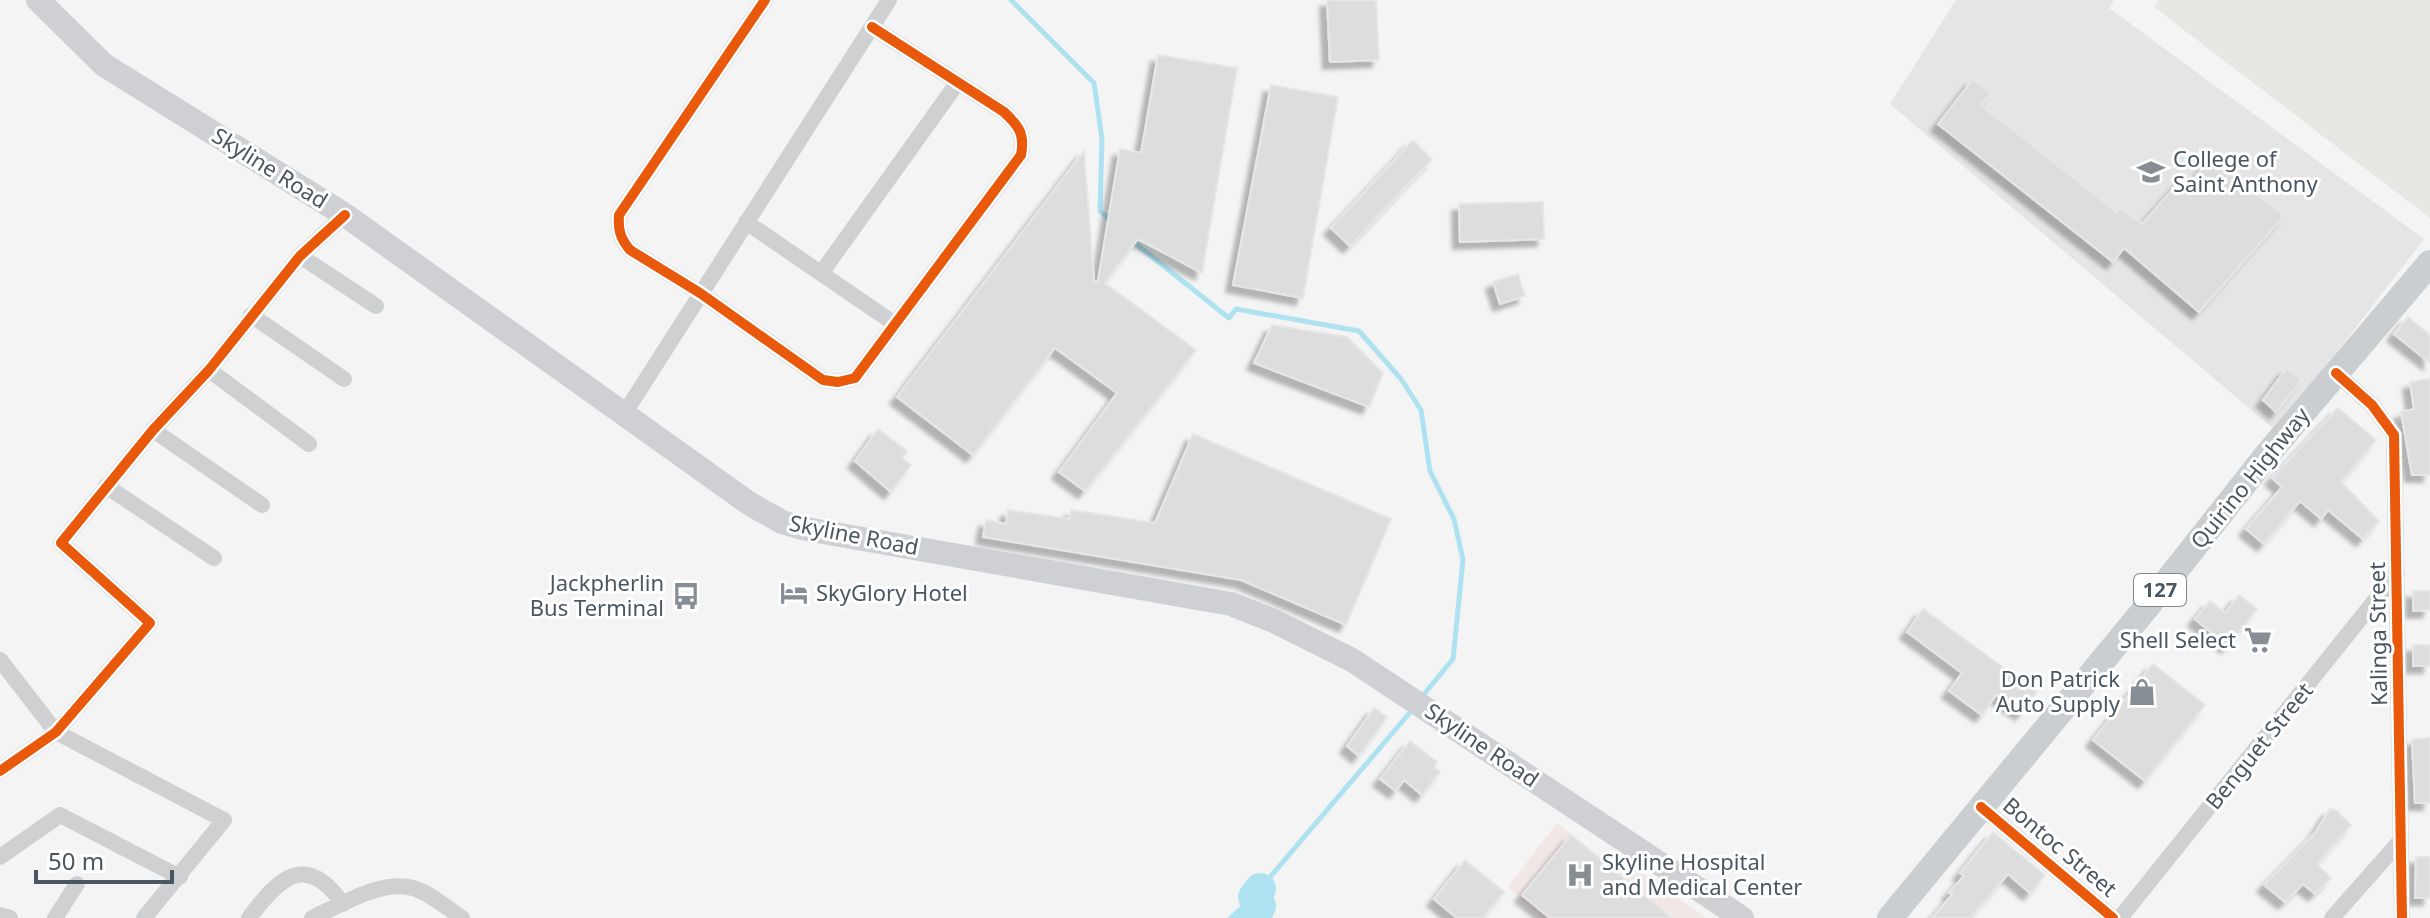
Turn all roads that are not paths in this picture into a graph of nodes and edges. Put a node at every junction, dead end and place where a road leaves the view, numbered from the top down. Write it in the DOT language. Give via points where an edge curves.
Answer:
graph roads {
  1 [pos="38,0"];
  2 [pos="765,0"];
  3 [pos="889,0"];
  4 [pos="872,27"];
  5 [pos="958,82"];
  6 [pos="345,215"];
  7 [pos="746,222"];
  8 [pos="300,256"];
  9 [pos="2430,263"];
  10 [pos="822,272"];
  11 [pos="700,293"];
  12 [pos="376,306"];
  13 [pos="251,315"];
  14 [pos="895,324"];
  15 [pos="209,370"];
  16 [pos="2336,373"];
  17 [pos="344,379"];
  18 [pos="624,414"];
  19 [pos="153,430"];
  20 [pos="309,444"];
  21 [pos="106,486"];
  22 [pos="262,505"];
  23 [pos="214,558"];
  24 [pos="2397,573"];
  25 [pos="0,660"];
  26 [pos="56,732"];
  27 [pos="0,771"];
  28 [pos="1981,807"];
  29 [pos="2401,840"];
  30 [pos="0,857"];
  31 [pos="180,877"];
  32 [pos="77,884"];
  33 [pos="343,904"];
  34 [pos="0,915"];
  35 [pos="10,918"];
  36 [pos="55,918"];
  37 [pos="144,918"];
  38 [pos="249,918"];
  39 [pos="312,918"];
  40 [pos="462,918"];
  41 [pos="1742,918"];
  42 [pos="1890,918"];
  43 [pos="2113,918"];
  44 [pos="2120,918"];
  45 [pos="2332,918"];
  46 [pos="2402,918"];
  1 -- 6 [label="main road, Skyline Road" via="104,65"];
  2 -- 11 [label="street" via="619,215 621,239 630,250"];
  3 -- 4 [label="street"];
  4 -- 5 [label="street"];
  4 -- 7 [label="street"];
  5 -- 10 [label="street"];
  5 -- 14 [label="street" via="1019,125 1021,155"];
  6 -- 8 [label="street"];
  6 -- 18 [label="main road, Skyline Road"];
  7 -- 10 [label="street"];
  7 -- 11 [label="street"];
  8 -- 12 [label="street"];
  8 -- 13 [label="street"];
  9 -- 16 [label="main road, Quirino Highway / 127"];
  10 -- 14 [label="street"];
  11 -- 14 [label="street" via="823,380 855,378"];
  11 -- 18 [label="street"];
  13 -- 15 [label="street"];
  13 -- 17 [label="street"];
  15 -- 19 [label="street"];
  15 -- 20 [label="street"];
  16 -- 24 [label="street, Kalinga Street" via="2372,405 2394,435"];
  16 -- 28 [label="main road, Quirino Highway / 127"];
  18 -- 41 [label="main road, Skyline Road" via="782,522 1231,604 1274,621 1352,660"];
  19 -- 21 [label="street"];
  19 -- 22 [label="street"];
  21 -- 23 [label="street"];
  21 -- 26 [label="street" via="61,543 150,623"];
  24 -- 29 [label="street, Kalinga Street"];
  24 -- 44 [label="street, Benguet Street"];
  25 -- 26 [label="street"];
  26 -- 27 [label="street"];
  26 -- 31 [label="street" via="224,820"];
  28 -- 42 [label="main road, Quirino Highway / 127"];
  28 -- 43 [label="street, Bontoc Street"];
  29 -- 45 [label="street"];
  29 -- 46 [label="street, Kalinga Street"];
  30 -- 31 [label="street" via="60,815"];
  31 -- 37 [label="street"];
  32 -- 36 [label="street"];
  33 -- 38 [label="street" via="328,882 308,873 288,877"];
  33 -- 39 [label="street"];
  33 -- 40 [label="street" via="402,886 417,889"];
  34 -- 35 [label="street"];
}
